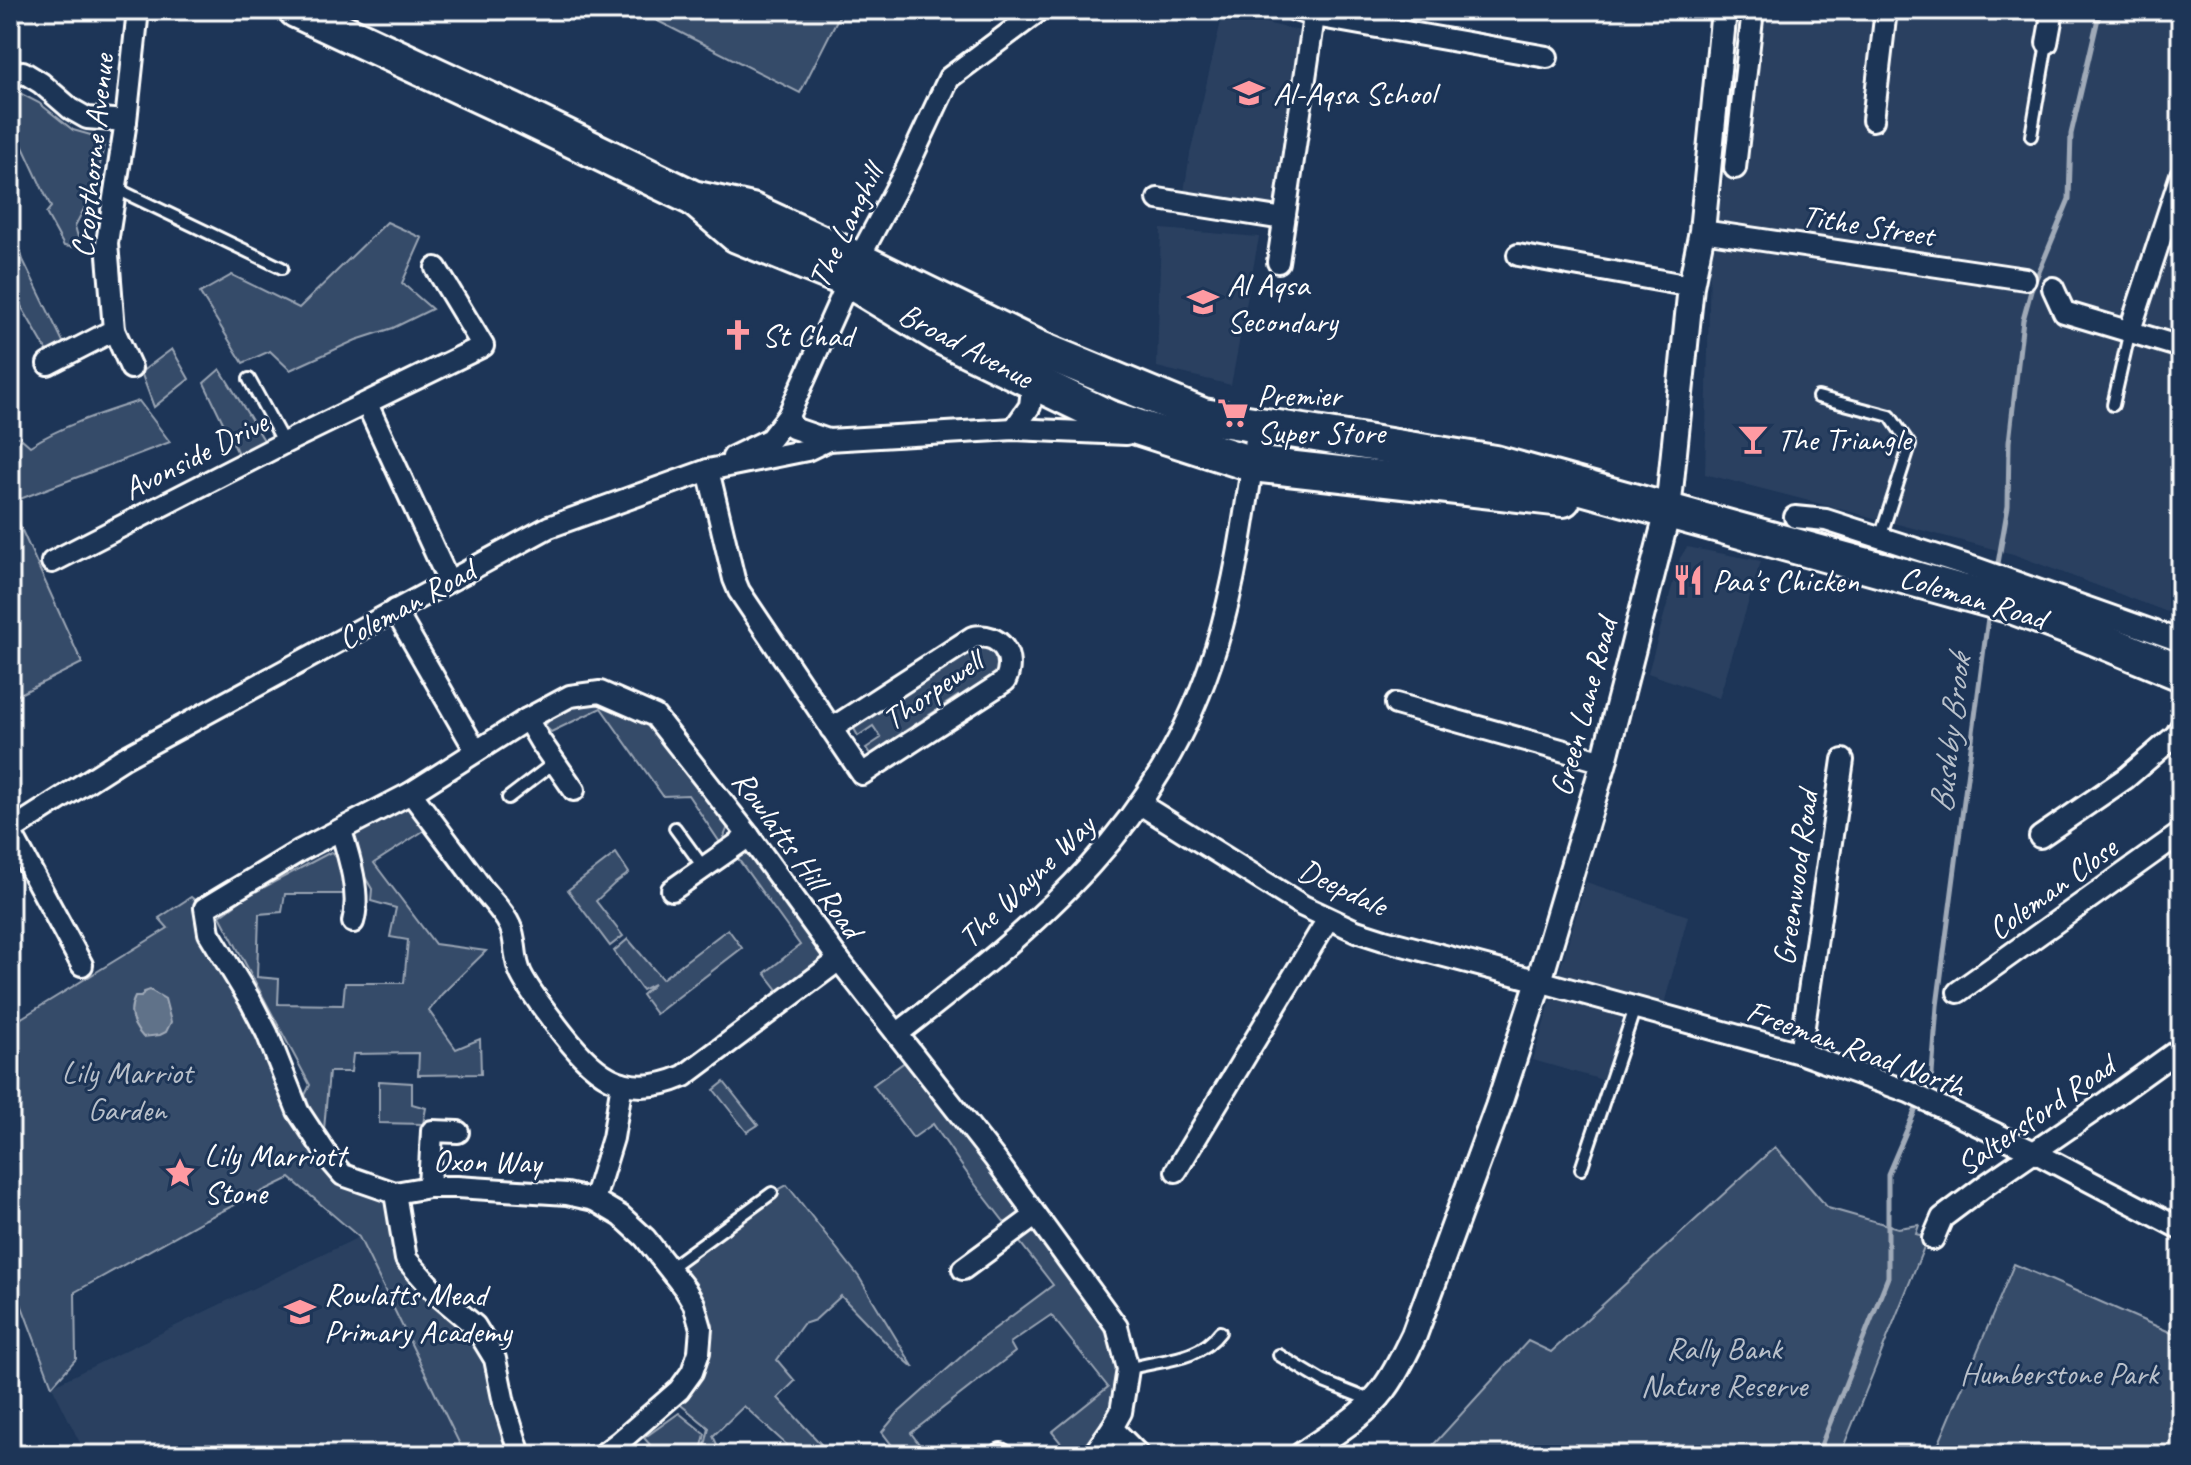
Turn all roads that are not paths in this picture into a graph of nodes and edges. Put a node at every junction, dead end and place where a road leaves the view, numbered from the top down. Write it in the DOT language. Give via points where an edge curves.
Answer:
graph roads {
  1 [pos="138,10"];
  2 [pos="296,10"];
  3 [pos="1040,10"];
  4 [pos="1724,10"];
  5 [pos="1753,10"];
  6 [pos="1886,10"];
  7 [pos="2053,10"];
  8 [pos="1308,12"];
  9 [pos="2047,43"];
  10 [pos="1547,57"];
  11 [pos="1718,68"];
  12 [pos="1746,71"];
  13 [pos="10,78"];
  14 [pos="1873,120"];
  15 [pos="126,121"];
  16 [pos="2031,136"];
  17 [pos="1735,168"];
  18 [pos="2181,175"];
  19 [pos="115,188"];
  20 [pos="1158,199"];
  21 [pos="1284,219"];
  22 [pos="1702,231"];
  23 [pos="1518,255"];
  24 [pos="1278,262"];
  25 [pos="282,268"];
  26 [pos="436,268"];
  27 [pos="854,271"];
  28 [pos="2025,279"];
  29 [pos="1691,286"];
  30 [pos="2053,288"];
  31 [pos="114,330"];
  32 [pos="2130,330"];
  33 [pos="2181,347"];
  34 [pos="48,364"];
  35 [pos="1036,365"];
  36 [pos="131,368"];
  37 [pos="249,379"];
  38 [pos="1818,397"];
  39 [pos="367,404"];
  40 [pos="2113,405"];
  41 [pos="788,416"];
  42 [pos="1258,426"];
  43 [pos="1014,429"];
  44 [pos="1162,435"];
  45 [pos="828,440"];
  46 [pos="284,443"];
  47 [pos="1252,464"];
  48 [pos="708,470"];
  49 [pos="1668,511"];
  50 [pos="1795,517"];
  51 [pos="1880,538"];
  52 [pos="52,562"];
  53 [pos="1967,579"];
  54 [pos="448,580"];
  55 [pos="2017,594"];
  56 [pos="395,610"];
  57 [pos="2181,641"];
  58 [pos="2181,673"];
  59 [pos="1396,704"];
  60 [pos="527,719"];
  61 [pos="2181,727"];
  62 [pos="831,729"];
  63 [pos="476,751"];
  64 [pos="1843,760"];
  65 [pos="555,762"];
  66 [pos="1604,762"];
  67 [pos="574,790"];
  68 [pos="411,793"];
  69 [pos="508,798"];
  70 [pos="1140,804"];
  71 [pos="675,828"];
  72 [pos="10,831"];
  73 [pos="341,831"];
  74 [pos="2181,833"];
  75 [pos="749,836"];
  76 [pos="2040,837"];
  77 [pos="704,868"];
  78 [pos="672,890"];
  79 [pos="205,908"];
  80 [pos="1328,919"];
  81 [pos="353,922"];
  82 [pos="839,960"];
  83 [pos="82,965"];
  84 [pos="1539,981"];
  85 [pos="1958,992"];
  86 [pos="1635,1008"];
  87 [pos="897,1034"];
  88 [pos="2181,1048"];
  89 [pos="1800,1053"];
  90 [pos="622,1083"];
  91 [pos="458,1132"];
  92 [pos="2034,1152"];
  93 [pos="1581,1169"];
  94 [pos="1176,1171"];
  95 [pos="429,1187"];
  96 [pos="395,1193"];
  97 [pos="772,1193"];
  98 [pos="594,1200"];
  99 [pos="1035,1216"];
  100 [pos="2181,1229"];
  101 [pos="1933,1239"];
  102 [pos="669,1268"];
  103 [pos="963,1269"];
  104 [pos="1220,1332"];
  105 [pos="1279,1355"];
  106 [pos="1128,1369"];
  107 [pos="1377,1396"];
  108 [pos="1112,1428"];
  109 [pos="520,1455"];
  110 [pos="602,1455"];
  111 [pos="1093,1455"];
  112 [pos="1139,1455"];
  113 [pos="1302,1455"];
  1 -- 15 [label="street, Cropthorne Avenue"];
  2 -- 27 [label="highway, Broad Avenue" via="693,198 737,235"];
  3 -- 27 [label="street, The Langhill" via="949,78"];
  4 -- 11 [label="street, Green Lane Road"];
  5 -- 12 [label="street"];
  6 -- 14 [label="street"];
  7 -- 9 [label="street"];
  8 -- 10 [label="street"];
  8 -- 21 [label="street"];
  9 -- 16 [label="lane"];
  11 -- 12 [label="street"];
  11 -- 22 [label="street, Green Lane Road"];
  12 -- 17 [label="street"];
  13 -- 15 [label="street" via="23,72 87,118"];
  15 -- 19 [label="street, Cropthorne Avenue"];
  18 -- 32 [label="street"];
  19 -- 25 [label="lane"];
  19 -- 31 [label="street, Cropthorne Avenue" via="107,243"];
  20 -- 21 [label="street"];
  21 -- 24 [label="street"];
  22 -- 28 [label="street, Tithe Street"];
  22 -- 29 [label="street, Green Lane Road"];
  23 -- 29 [label="street"];
  26 -- 39 [label="street, Avonside Drive" via="483,346"];
  27 -- 35 [label="highway, Broad Avenue" via="944,338"];
  27 -- 41 [label="street, The Langhill"];
  29 -- 49 [label="street, Green Lane Road"];
  30 -- 32 [label="street" via="2064,312"];
  31 -- 34 [label="street"];
  31 -- 36 [label="street, Cropthorne Avenue"];
  32 -- 33 [label="street"];
  32 -- 40 [label="lane"];
  35 -- 42 [label="highway, Broad Avenue" via="1203,416"];
  35 -- 43 [label="street" via="1030,406"];
  35 -- 44 [label="highway, Broad Avenue" via="1109,418"];
  37 -- 46 [label="lane"];
  38 -- 51 [label="lane" via="1890,416 1910,445"];
  39 -- 46 [label="street, Avonside Drive"];
  39 -- 54 [label="street"];
  41 -- 45 [label="street, Coleman Road" via="793,428"];
  41 -- 48 [label="street, The Langhill" via="770,439"];
  42 -- 47 [label="street, The Wayne Way"];
  42 -- 49 [label="highway, Coleman Road" via="1495,463"];
  43 -- 44 [label="street, Coleman Road"];
  43 -- 45 [label="street, Coleman Road"];
  44 -- 47 [label="highway, Broad Avenue"];
  45 -- 48 [label="street, Coleman Road" via="807,450"];
  46 -- 52 [label="street, Avonside Drive"];
  47 -- 49 [label="highway, Coleman Road"];
  47 -- 70 [label="street, The Wayne Way" via="1237,566 1216,647 1177,742"];
  48 -- 54 [label="street, Coleman Road" via="549,527"];
  48 -- 62 [label="street, Thorpewell" via="739,591"];
  49 -- 53 [label="highway, Coleman Road"];
  49 -- 66 [label="street, Green Lane Road"];
  50 -- 51 [label="street" via="1826,520"];
  51 -- 53 [label="street"];
  53 -- 55 [label="highway, Coleman Road"];
  54 -- 56 [label="street, Coleman Road"];
  55 -- 57 [label="street"];
  55 -- 58 [label="highway, Coleman Road" via="2086,634"];
  56 -- 63 [label="street"];
  56 -- 72 [label="street, Coleman Road" via="124,758"];
  59 -- 66 [label="street"];
  60 -- 63 [label="street, Rowlatts Hill Road"];
  60 -- 65 [label="street"];
  60 -- 75 [label="street, Rowlatts Hill Road" via="570,696 600,692 655,716"];
  61 -- 76 [label="street" via="2126,778"];
  62 -- 62 [label="street, Thorpewell" via="973,637 989,636 1007,652 1010,667 1005,681 862,774"];
  63 -- 68 [label="street, Rowlatts Hill Road"];
  64 -- 89 [label="street, Greenwood Road"];
  65 -- 67 [label="street"];
  65 -- 69 [label="lane"];
  66 -- 84 [label="street, Green Lane Road"];
  68 -- 73 [label="street, Rowlatts Hill Road"];
  68 -- 90 [label="street" via="511,927 521,974 542,1006 586,1061"];
  70 -- 80 [label="street, Deepdale"];
  70 -- 87 [label="street, The Wayne Way" via="1098,859 1049,909"];
  71 -- 77 [label="lane"];
  72 -- 83 [label="street"];
  73 -- 79 [label="street, Rowlatts Hill Road"];
  73 -- 81 [label="street" via="354,888"];
  74 -- 85 [label="street, Coleman Close"];
  75 -- 77 [label="street"];
  75 -- 82 [label="street, Rowlatts Hill Road"];
  77 -- 78 [label="street"];
  79 -- 96 [label="street, Oxon Way" via="209,933 251,1002 314,1136 343,1175"];
  80 -- 84 [label="street, Deepdale" via="1384,940"];
  80 -- 94 [label="street"];
  82 -- 87 [label="street, Rowlatts Hill Road"];
  82 -- 90 [label="street" via="695,1069 647,1086"];
  84 -- 86 [label="street, Freeman Road North"];
  84 -- 107 [label="street, Green Lane Road" via="1414,1335"];
  86 -- 89 [label="street, Freeman Road North"];
  86 -- 93 [label="lane"];
  87 -- 99 [label="street, Rowlatts Hill Road"];
  88 -- 92 [label="street, Saltersford Road"];
  89 -- 92 [label="street, Freeman Road North" via="1909,1092"];
  90 -- 98 [label="street" via="613,1138"];
  91 -- 95 [label="street" via="432,1131"];
  92 -- 100 [label="street, Freeman Road North"];
  92 -- 101 [label="street, Saltersford Road" via="1942,1218"];
  95 -- 96 [label="street, Oxon Way"];
  95 -- 98 [label="street, Oxon Way"];
  96 -- 109 [label="street" via="406,1259 475,1326 495,1359"];
  97 -- 102 [label="lane"];
  98 -- 102 [label="street, Oxon Way" via="621,1216"];
  99 -- 103 [label="street"];
  99 -- 106 [label="street, Rowlatts Hill Road" via="1117,1327"];
  102 -- 110 [label="street, Oxon Way" via="698,1316 701,1341 696,1362 679,1390"];
  104 -- 106 [label="lane" via="1196,1353"];
  105 -- 107 [label="lane" via="1324,1382"];
  106 -- 108 [label="street, Rowlatts Hill Road" via="1121,1412"];
  107 -- 113 [label="street, Green Lane Road"];
  108 -- 111 [label="street, Rowlatts Hill Road"];
  108 -- 112 [label="street"];
}
